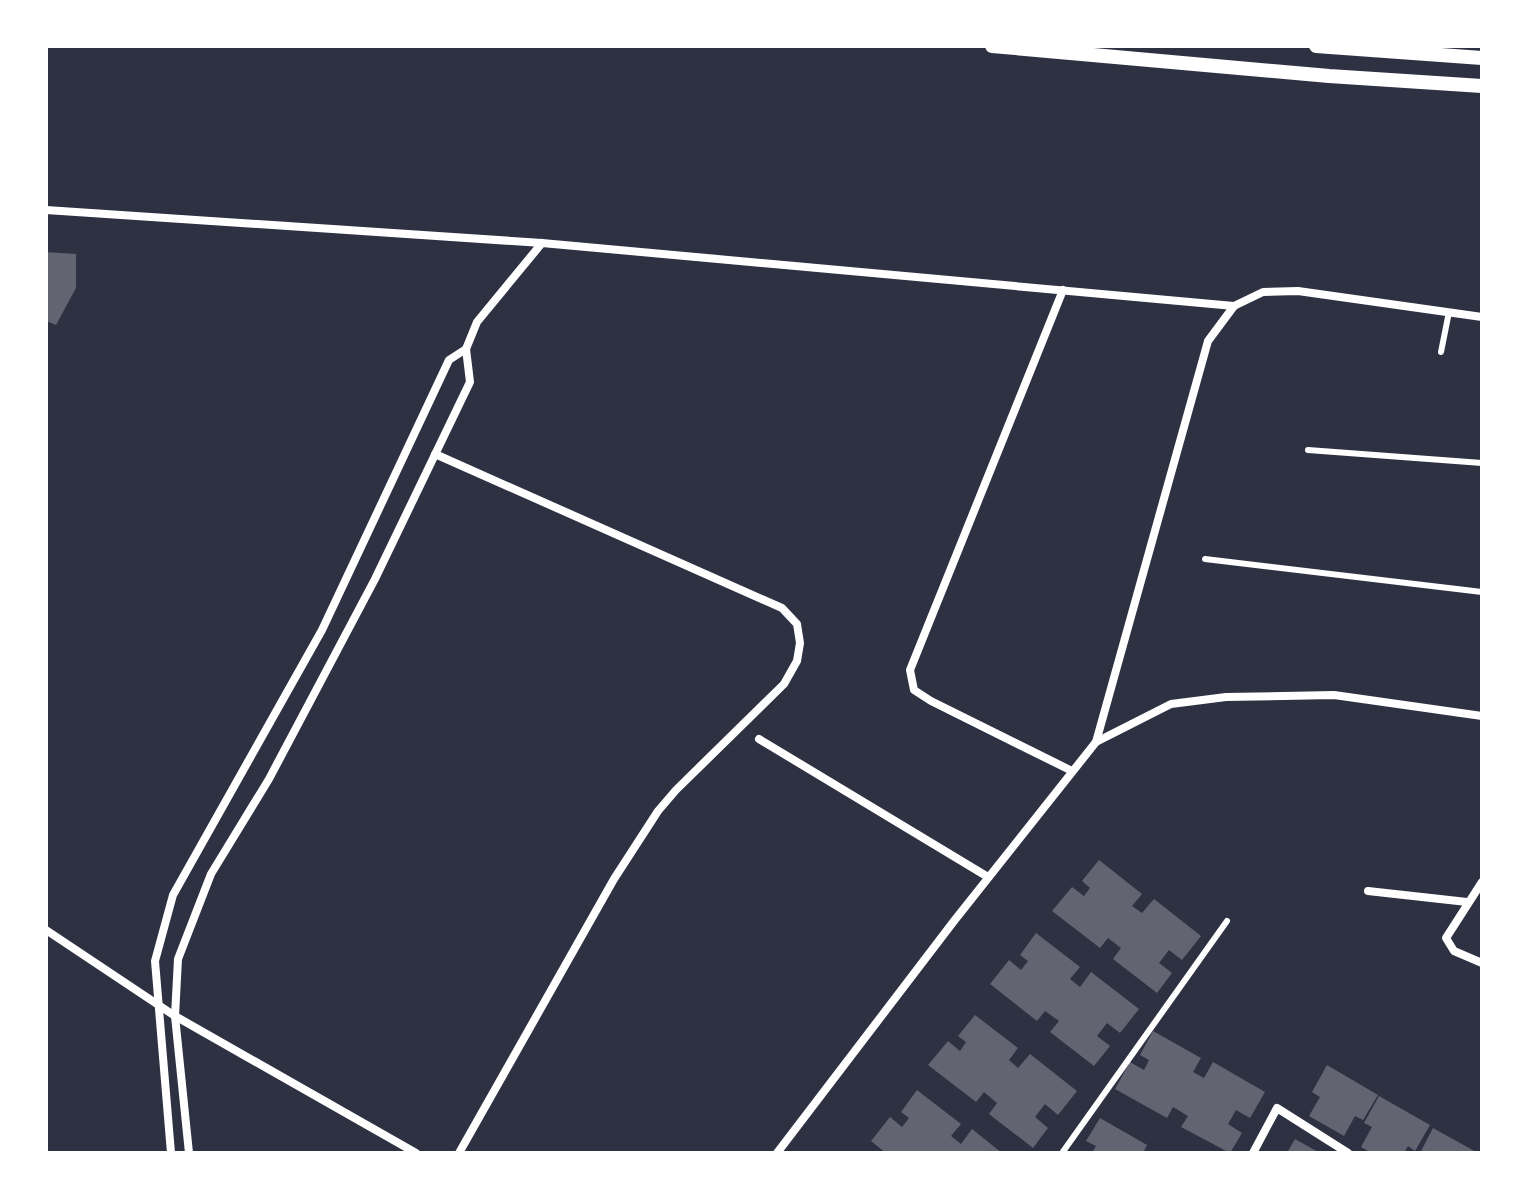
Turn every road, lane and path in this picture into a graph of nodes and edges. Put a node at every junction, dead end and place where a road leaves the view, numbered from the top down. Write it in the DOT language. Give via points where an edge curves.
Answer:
graph roads {
  1 [pos="992,46"];
  2 [pos="1316,46"];
  3 [pos="1360,48"];
  4 [pos="1482,58"];
  5 [pos="1482,86"];
  6 [pos="46,210"];
  7 [pos="542,243"];
  8 [pos="1063,290"];
  9 [pos="1234,306"];
  10 [pos="1449,312"];
  11 [pos="1482,317"];
  12 [pos="466,349"];
  13 [pos="1441,352"];
  14 [pos="1308,450"];
  15 [pos="435,454"];
  16 [pos="1482,463"];
  17 [pos="1205,559"];
  18 [pos="1482,592"];
  19 [pos="1482,716"];
  20 [pos="759,739"];
  21 [pos="1096,742"];
  22 [pos="1072,771"];
  23 [pos="988,877"];
  24 [pos="1482,882"];
  25 [pos="1368,891"];
  26 [pos="1467,902"];
  27 [pos="1227,921"];
  28 [pos="46,930"];
  29 [pos="1482,963"];
  30 [pos="158,1005"];
  31 [pos="175,1016"];
  32 [pos="171,1153"];
  33 [pos="189,1153"];
  34 [pos="416,1153"];
  35 [pos="459,1153"];
  36 [pos="777,1153"];
  37 [pos="1062,1153"];
  38 [pos="1253,1153"];
  39 [pos="1348,1153"];
  1 -- 5 [label="street"];
  2 -- 3 [label="street"];
  3 -- 4 [label="street"];
  6 -- 7 [label="street"];
  7 -- 8 [label="street"];
  7 -- 12 [label="street" via="477,322"];
  8 -- 9 [label="street"];
  8 -- 22 [label="street" via="910,670 914,690 931,701"];
  9 -- 10 [label="street" via="1263,292 1298,291"];
  9 -- 21 [label="street" via="1208,341"];
  10 -- 11 [label="street"];
  10 -- 13 [label="lane"];
  12 -- 15 [label="street" via="470,382"];
  12 -- 30 [label="street" via="449,360 322,630 173,895 155,961"];
  14 -- 16 [label="lane"];
  15 -- 31 [label="street" via="277,765 211,874 178,959"];
  15 -- 35 [label="street" via="782,608 797,624 800,643 784,684 676,790 639,839"];
  17 -- 18 [label="lane"];
  19 -- 21 [label="street" via="1334,695 1226,697 1171,704"];
  20 -- 23 [label="street"];
  21 -- 22 [label="street"];
  22 -- 23 [label="street"];
  23 -- 36 [label="street"];
  24 -- 26 [label="street"];
  25 -- 26 [label="street"];
  26 -- 29 [label="street" via="1446,938 1454,951"];
  27 -- 37 [label="lane"];
  28 -- 30 [label="street"];
  30 -- 31 [label="street"];
  30 -- 32 [label="street"];
  31 -- 33 [label="street"];
  31 -- 34 [label="street"];
  38 -- 39 [label="street" via="1277,1108"];
}
